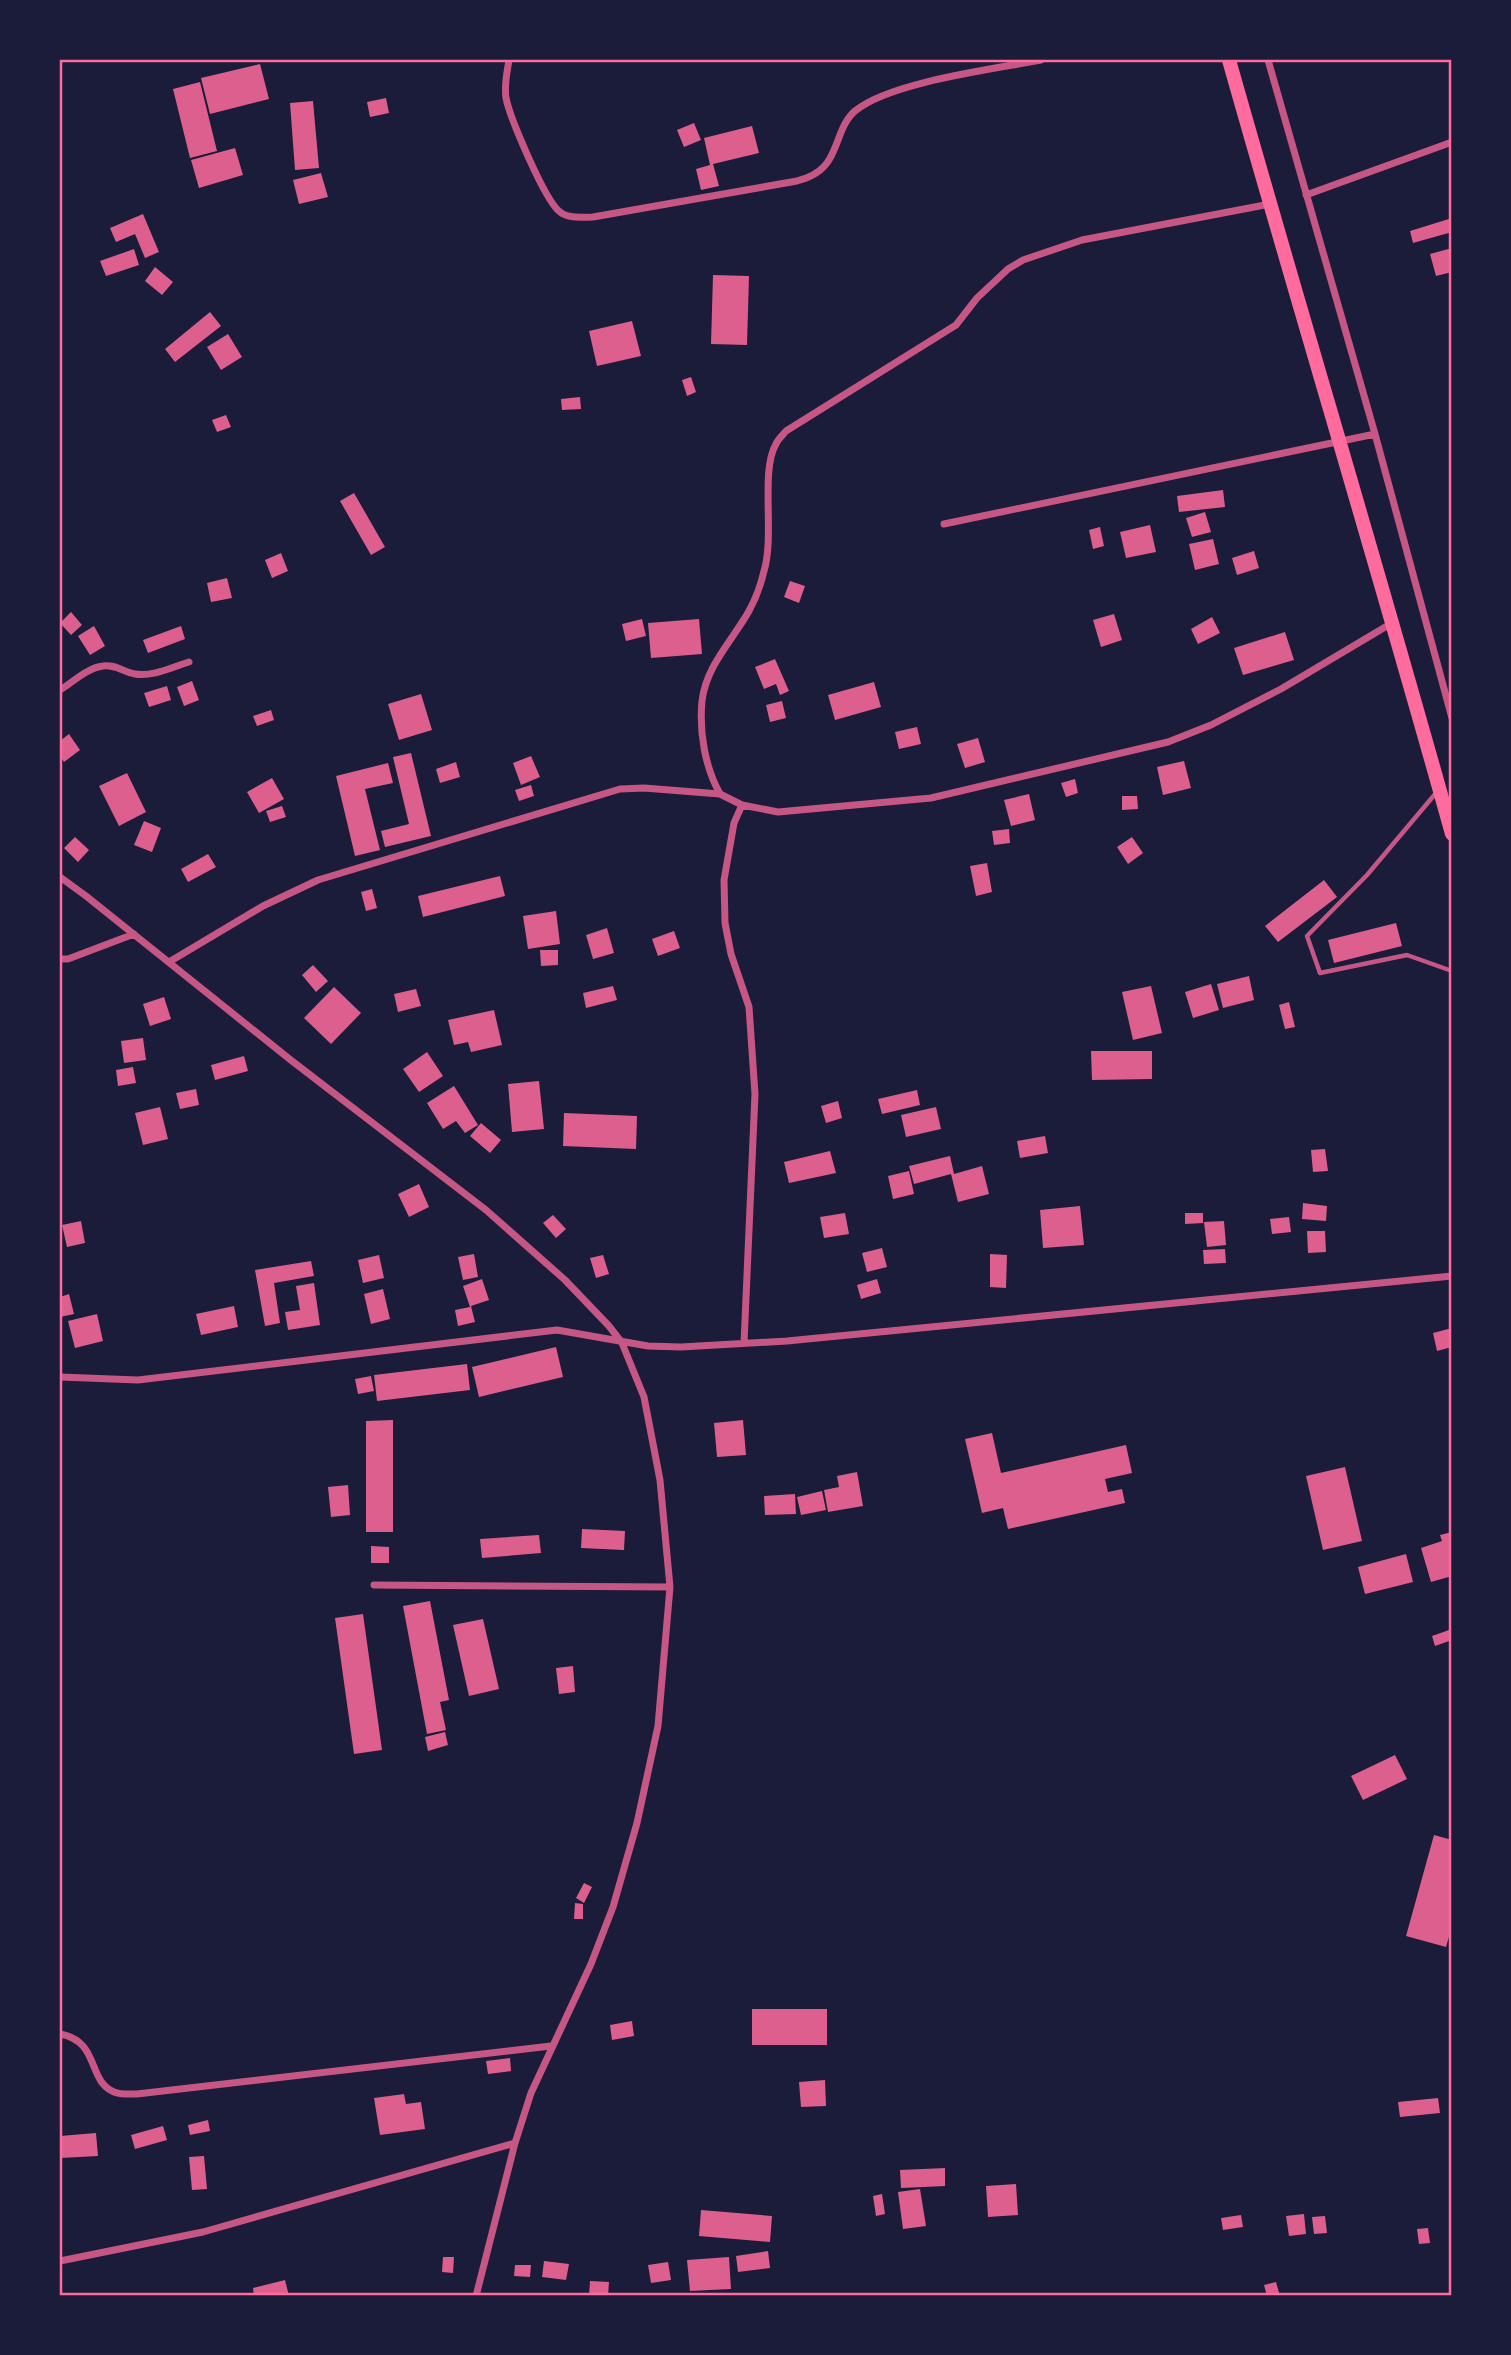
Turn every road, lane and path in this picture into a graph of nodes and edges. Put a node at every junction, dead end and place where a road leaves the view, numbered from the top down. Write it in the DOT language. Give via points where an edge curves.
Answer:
graph roads {
  1 [pos="509,60"];
  2 [pos="1041,60"];
  3 [pos="1228,60"];
  4 [pos="1268,60"];
  5 [pos="1451,142"];
  6 [pos="1306,195"];
  7 [pos="1270,204"];
  8 [pos="1375,434"];
  9 [pos="1339,443"];
  10 [pos="944,524"];
  11 [pos="1393,622"];
  12 [pos="189,662"];
  13 [pos="60,690"];
  14 [pos="1451,718"];
  15 [pos="1439,789"];
  16 [pos="720,794"];
  17 [pos="742,805"];
  18 [pos="1451,834"];
  19 [pos="60,877"];
  20 [pos="134,934"];
  21 [pos="60,959"];
  22 [pos="169,962"];
  23 [pos="1451,971"];
  24 [pos="1451,1276"];
  25 [pos="622,1343"];
  26 [pos="744,1343"];
  27 [pos="60,1377"];
  28 [pos="374,1585"];
  29 [pos="670,1587"];
  30 [pos="60,2034"];
  31 [pos="551,2046"];
  32 [pos="515,2143"];
  33 [pos="60,2261"];
  34 [pos="476,2295"];
  1 -- 2 [label="street" via="505,82 511,117 550,200 561,213 593,217 797,181 826,166 853,112 867,103 918,84"];
  3 -- 7 [label="highway"];
  4 -- 6 [label="street"];
  5 -- 6 [label="street"];
  6 -- 8 [label="street"];
  7 -- 9 [label="highway"];
  7 -- 16 [label="street" via="1082,240 1023,260 978,298 956,325 786,431 775,445 771,461 770,546 764,572 750,610 718,657 702,700 701,724 710,776"];
  8 -- 9 [label="street"];
  8 -- 14 [label="street"];
  9 -- 10 [label="street"];
  9 -- 11 [label="highway"];
  11 -- 15 [label="highway"];
  11 -- 17 [label="street" via="1281,689 1211,726 1168,742 931,798 778,812"];
  12 -- 13 [label="street" via="151,674 104,666 91,669"];
  15 -- 18 [label="highway"];
  15 -- 23 [label="lane" via="1367,875 1307,936 1320,973 1407,955"];
  16 -- 17 [label="street"];
  16 -- 22 [label="street" via="620,789 331,876 263,906"];
  17 -- 26 [label="street" via="734,823 724,880 731,954 749,1007 755,1094"];
  19 -- 20 [label="street"];
  20 -- 21 [label="street"];
  20 -- 22 [label="street"];
  22 -- 25 [label="street" via="486,1210 565,1280"];
  24 -- 26 [label="street"];
  25 -- 26 [label="street" via="681,1347"];
  25 -- 27 [label="street" via="557,1330 138,1380"];
  25 -- 29 [label="street" via="644,1397 660,1480"];
  28 -- 29 [label="street"];
  29 -- 31 [label="street" via="658,1726 637,1823 591,1964"];
  30 -- 31 [label="street" via="84,2046 112,2091 137,2094"];
  31 -- 32 [label="street"];
  32 -- 33 [label="street" via="203,2232"];
  32 -- 34 [label="street"];
}
